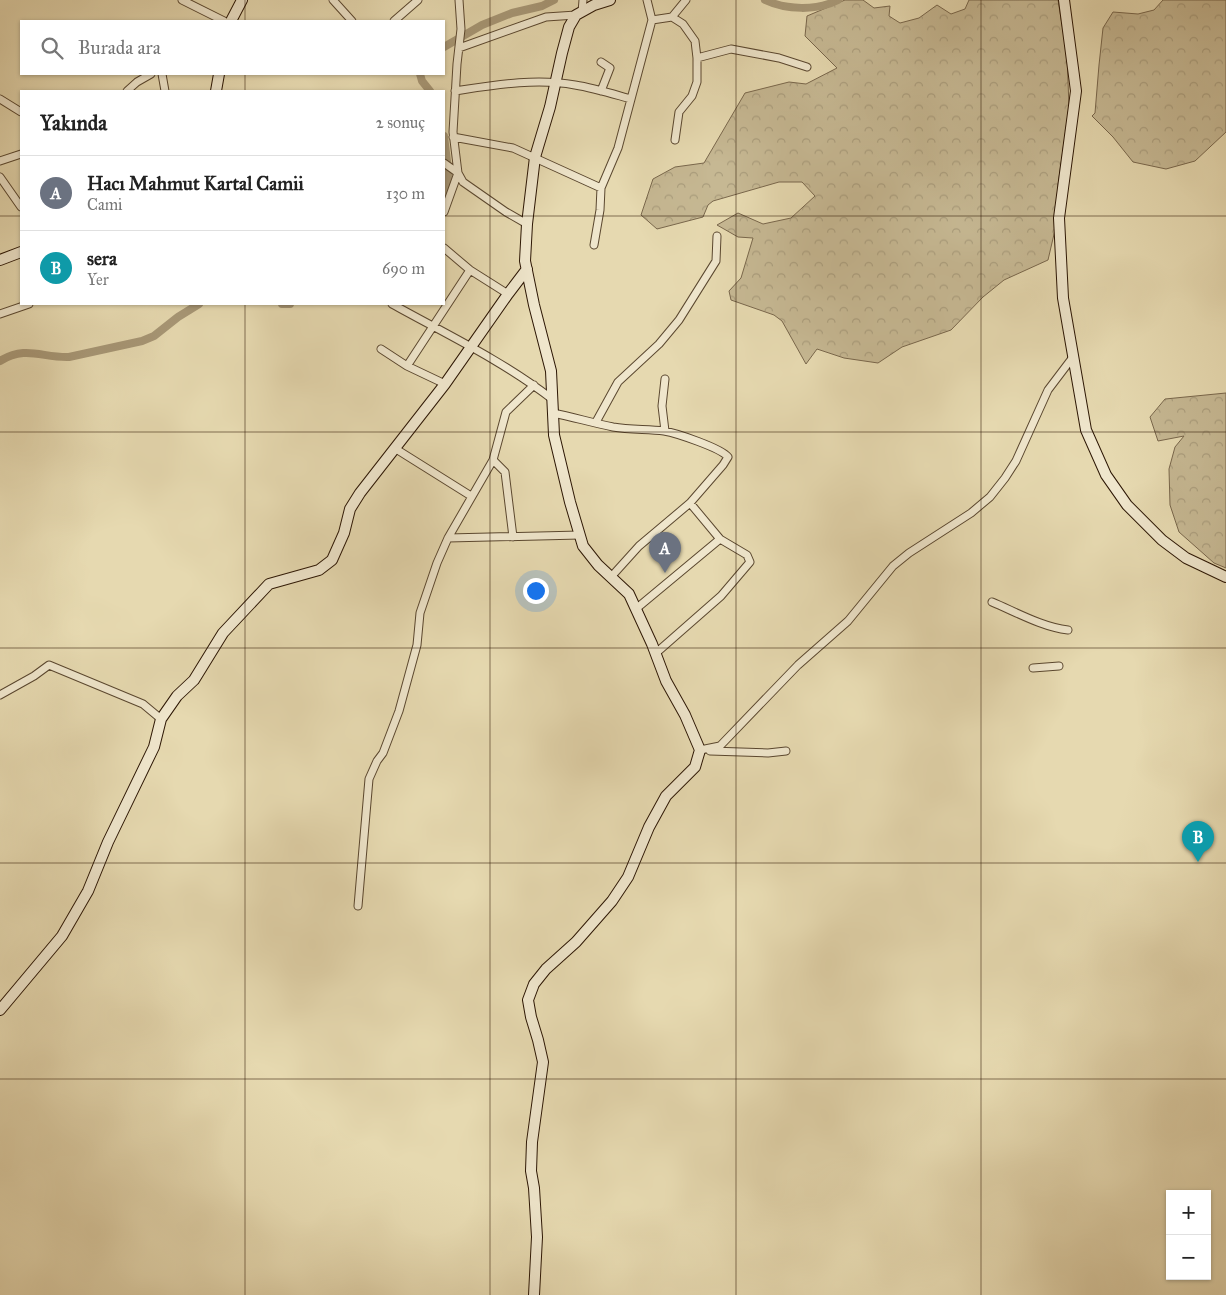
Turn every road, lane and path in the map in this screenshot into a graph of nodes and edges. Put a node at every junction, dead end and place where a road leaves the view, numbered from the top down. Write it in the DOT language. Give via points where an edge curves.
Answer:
graph roads {
  1 [pos="182,0"];
  2 [pos="242,0"];
  3 [pos="333,0"];
  4 [pos="418,0"];
  5 [pos="459,0"];
  6 [pos="583,0"];
  7 [pos="610,0"];
  8 [pos="647,0"];
  9 [pos="686,0"];
  10 [pos="1064,0"];
  11 [pos="579,13"];
  12 [pos="672,17"];
  13 [pos="222,20"];
  14 [pos="232,20"];
  15 [pos="351,20"];
  16 [pos="395,20"];
  17 [pos="652,20"];
  18 [pos="459,45"];
  19 [pos="698,58"];
  20 [pos="602,62"];
  21 [pos="807,67"];
  22 [pos="149,75"];
  23 [pos="162,75"];
  24 [pos="219,75"];
  25 [pos="555,84"];
  26 [pos="129,90"];
  27 [pos="165,90"];
  28 [pos="217,90"];
  29 [pos="456,91"];
  30 [pos="601,91"];
  31 [pos="0,99"];
  32 [pos="631,99"];
  33 [pos="20,111"];
  34 [pos="453,137"];
  35 [pos="675,140"];
  36 [pos="20,154"];
  37 [pos="536,156"];
  38 [pos="0,161"];
  39 [pos="445,164"];
  40 [pos="458,173"];
  41 [pos="0,178"];
  42 [pos="602,188"];
  43 [pos="20,206"];
  44 [pos="445,209"];
  45 [pos="528,224"];
  46 [pos="717,236"];
  47 [pos="594,244"];
  48 [pos="445,249"];
  49 [pos="20,252"];
  50 [pos="0,260"];
  51 [pos="527,269"];
  52 [pos="470,270"];
  53 [pos="508,294"];
  54 [pos="26,305"];
  55 [pos="394,305"];
  56 [pos="0,314"];
  57 [pos="433,327"];
  58 [pos="472,348"];
  59 [pos="381,349"];
  60 [pos="1073,357"];
  61 [pos="407,366"];
  62 [pos="665,379"];
  63 [pos="446,384"];
  64 [pos="534,385"];
  65 [pos="552,399"];
  66 [pos="553,413"];
  67 [pos="596,422"];
  68 [pos="665,431"];
  69 [pos="396,449"];
  70 [pos="493,460"];
  71 [pos="471,496"];
  72 [pos="690,503"];
  73 [pos="580,535"];
  74 [pos="513,537"];
  75 [pos="448,538"];
  76 [pos="720,539"];
  77 [pos="611,577"];
  78 [pos="1226,577"];
  79 [pos="992,602"];
  80 [pos="637,608"];
  81 [pos="1068,630"];
  82 [pos="656,653"];
  83 [pos="1059,666"];
  84 [pos="1033,668"];
  85 [pos="0,695"];
  86 [pos="161,719"];
  87 [pos="700,750"];
  88 [pos="786,752"];
  89 [pos="358,906"];
  90 [pos="0,1010"];
  91 [pos="534,1295"];
  1 -- 13 [label="street"];
  2 -- 14 [label="street"];
  3 -- 15 [label="street"];
  4 -- 16 [label="street"];
  5 -- 18 [label="street"];
  6 -- 11 [label="street"];
  7 -- 11 [label="street"];
  8 -- 17 [label="street"];
  9 -- 12 [label="street"];
  10 -- 60 [label="street" via="1076,91 1059,218 1063,298"];
  11 -- 18 [label="street" via="546,17"];
  11 -- 25 [label="street" via="569,27"];
  12 -- 17 [label="street"];
  12 -- 19 [label="street" via="683,24 695,41"];
  17 -- 32 [label="street"];
  18 -- 29 [label="street"];
  19 -- 21 [label="street" via="731,49 780,58"];
  19 -- 35 [label="street" via="697,82 692,96 679,112"];
  20 -- 30 [label="street" via="610,68"];
  22 -- 26 [label="street"];
  23 -- 27 [label="street"];
  24 -- 28 [label="street"];
  25 -- 29 [label="street" via="513,82"];
  25 -- 30 [label="street"];
  25 -- 37 [label="street"];
  29 -- 34 [label="street"];
  30 -- 32 [label="street"];
  31 -- 33 [label="street"];
  32 -- 42 [label="street" via="618,148"];
  34 -- 37 [label="street" via="513,148"];
  34 -- 40 [label="street"];
  36 -- 38 [label="street"];
  37 -- 42 [label="street"];
  37 -- 45 [label="street"];
  39 -- 40 [label="street"];
  40 -- 44 [label="street"];
  40 -- 45 [label="street" via="463,182"];
  41 -- 43 [label="street"];
  42 -- 47 [label="street"];
  45 -- 51 [label="street"];
  46 -- 67 [label="street" via="716,260 679,320 659,344 618,382"];
  48 -- 52 [label="street"];
  49 -- 50 [label="street"];
  51 -- 53 [label="street"];
  51 -- 65 [label="street" via="551,371"];
  52 -- 53 [label="street"];
  52 -- 57 [label="street"];
  53 -- 58 [label="street"];
  54 -- 56 [label="street"];
  55 -- 57 [label="street"];
  57 -- 58 [label="street"];
  57 -- 61 [label="street"];
  58 -- 63 [label="street"];
  58 -- 64 [label="street"];
  59 -- 61 [label="street"];
  60 -- 78 [label="street" via="1086,430 1106,475 1127,505 1162,540 1186,558"];
  60 -- 87 [label="street" via="1048,390 1016,460 990,497 893,566 848,621 798,665 720,746"];
  61 -- 63 [label="street"];
  62 -- 68 [label="street" via="662,406"];
  63 -- 69 [label="street"];
  64 -- 65 [label="street"];
  64 -- 70 [label="street" via="506,412"];
  65 -- 66 [label="street"];
  66 -- 67 [label="street"];
  66 -- 73 [label="street" via="554,435"];
  67 -- 68 [label="street" via="637,430"];
  68 -- 72 [label="street" via="714,447 728,457"];
  69 -- 71 [label="street"];
  69 -- 86 [label="street" via="350,509 332,560 319,570 269,584 223,633 194,680 176,696"];
  70 -- 71 [label="street"];
  70 -- 74 [label="street" via="505,472"];
  71 -- 75 [label="street"];
  72 -- 76 [label="street"];
  72 -- 77 [label="street" via="639,546"];
  73 -- 74 [label="street"];
  73 -- 77 [label="street" via="583,546"];
  74 -- 75 [label="street"];
  75 -- 89 [label="street" via="420,613 417,645 399,711 384,753 369,779"];
  76 -- 80 [label="street"];
  76 -- 82 [label="street" via="747,555 750,562 721,596"];
  77 -- 80 [label="street" via="629,594"];
  79 -- 81 [label="street"];
  80 -- 82 [label="street"];
  82 -- 87 [label="street"];
  83 -- 84 [label="street"];
  85 -- 86 [label="street" via="50,665 143,704"];
  86 -- 90 [label="street" via="154,747 88,891 62,936"];
  87 -- 88 [label="street"];
  87 -- 91 [label="street" via="695,767 666,796 628,877 612,901 576,942 546,969 534,984 528,1000 543,1062 532,1142 531,1171 537,1237"];
}
